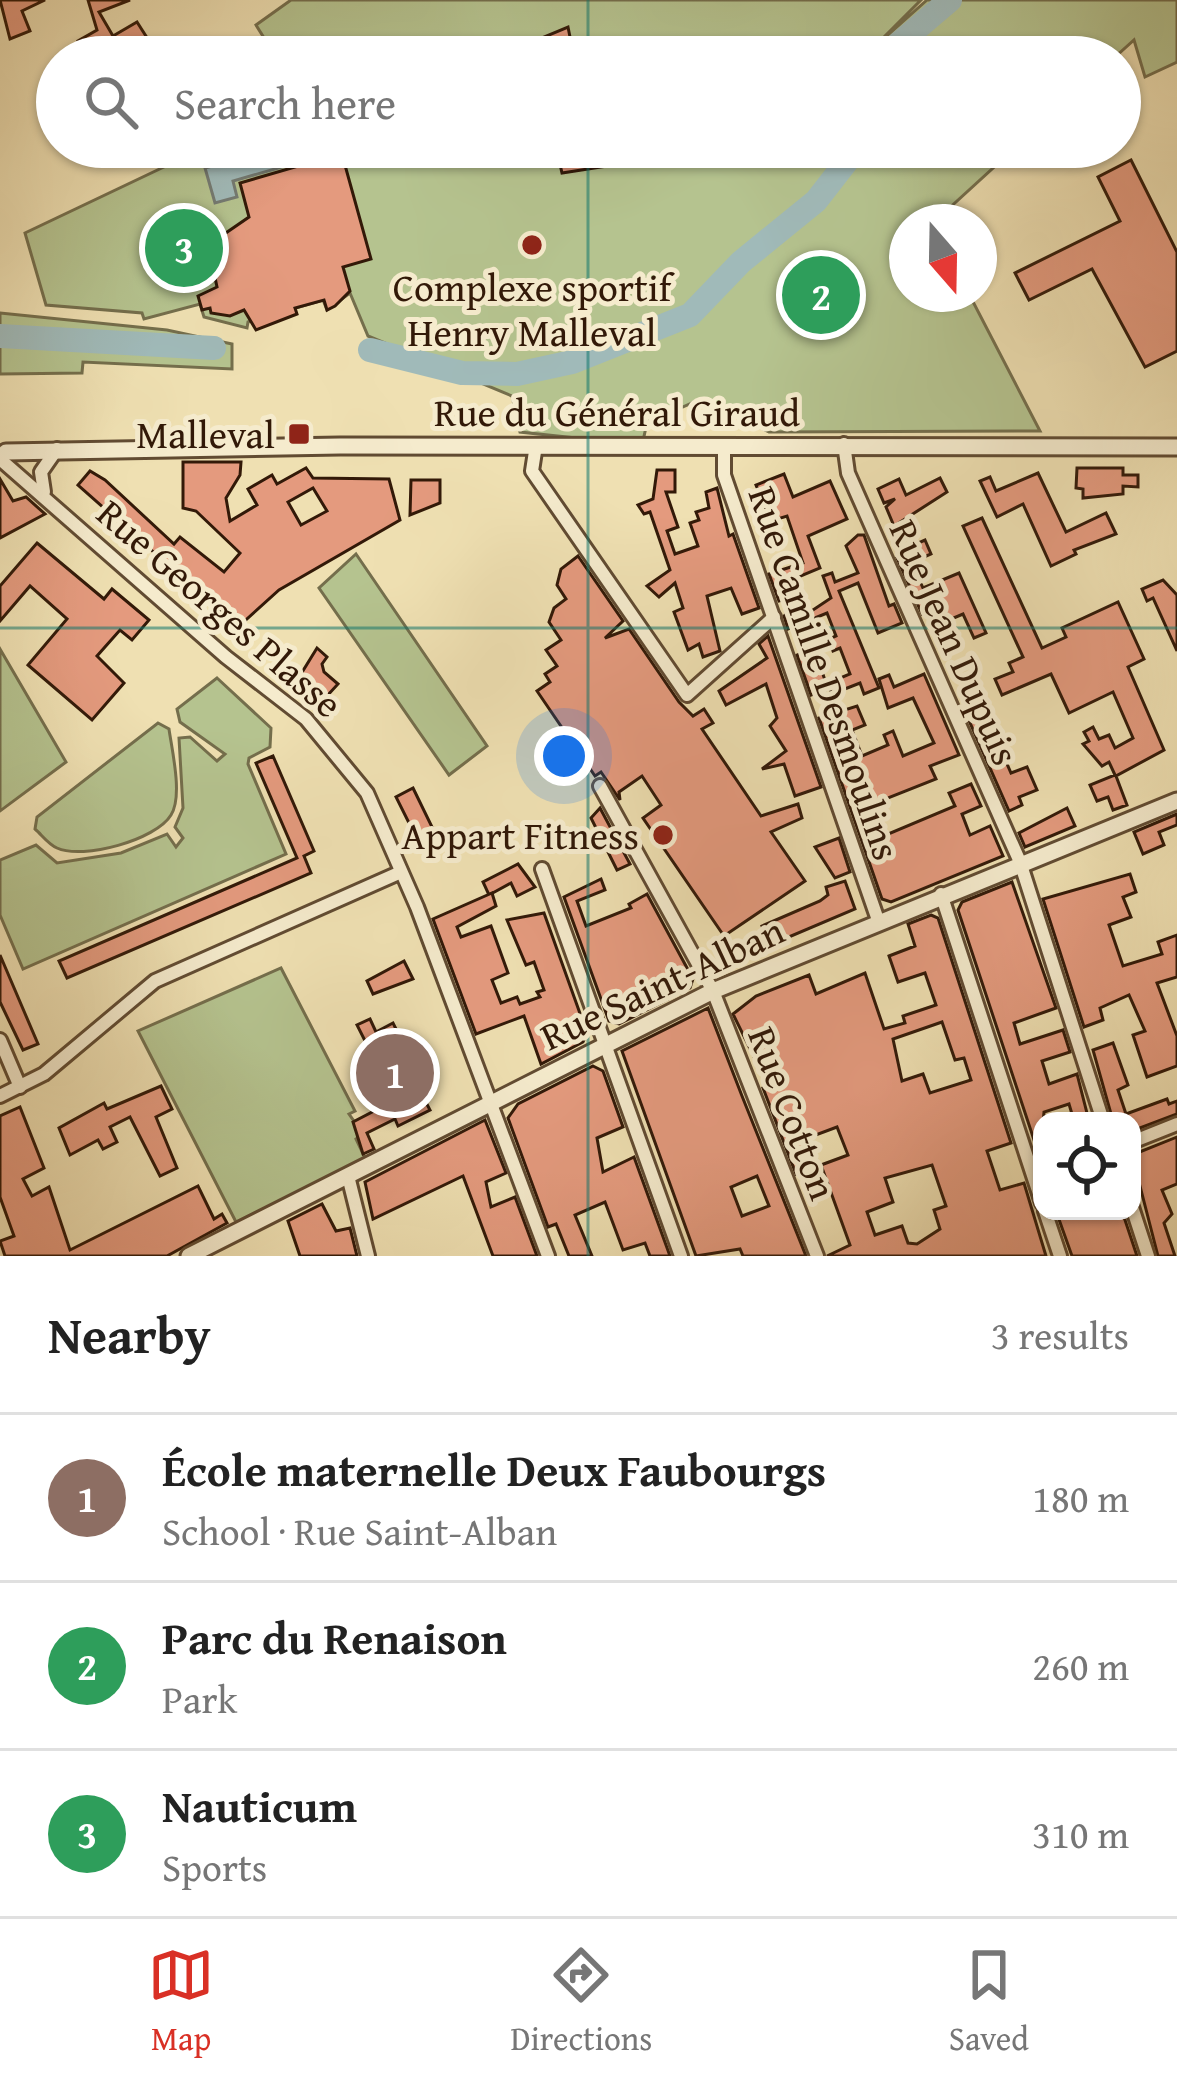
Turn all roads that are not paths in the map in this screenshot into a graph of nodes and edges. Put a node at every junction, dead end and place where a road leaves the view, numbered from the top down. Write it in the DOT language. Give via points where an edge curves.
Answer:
graph roads {
  1 [pos="844,444"];
  2 [pos="536,445"];
  3 [pos="724,445"];
  4 [pos="1177,447"];
  5 [pos="57,449"];
  6 [pos="3,451"];
  7 [pos="45,494"];
  8 [pos="774,617"];
  9 [pos="600,786"];
  10 [pos="1177,801"];
  11 [pos="1020,862"];
  12 [pos="542,869"];
  13 [pos="401,872"];
  14 [pos="941,894"];
  15 [pos="878,920"];
  16 [pos="713,991"];
  17 [pos="0,1040"];
  18 [pos="605,1044"];
  19 [pos="20,1087"];
  20 [pos="0,1096"];
  21 [pos="489,1103"];
  22 [pos="1100,1112"];
  23 [pos="1177,1124"];
  24 [pos="1141,1138"];
  25 [pos="1033,1165"];
  26 [pos="349,1176"];
  27 [pos="1048,1220"];
  28 [pos="1136,1220"];
  29 [pos="189,1256"];
  30 [pos="368,1256"];
  31 [pos="548,1256"];
  32 [pos="681,1256"];
  33 [pos="817,1256"];
  34 [pos="1060,1256"];
  35 [pos="1148,1256"];
  1 -- 3 [label="street, Rue du Général Giraud"];
  1 -- 4 [label="street, Rue du Général Giraud"];
  1 -- 11 [label="street, Rue Jean Dupuis" via="848,473"];
  2 -- 3 [label="street, Rue du Général Giraud"];
  2 -- 5 [label="street, Rue du Général Giraud"];
  2 -- 8 [label="street" via="532,471 687,695"];
  3 -- 8 [label="street, Rue Camille Desmoulins" via="724,475"];
  5 -- 6 [label="street, Rue du Général Giraud"];
  5 -- 7 [label="street, Rue Georges Plasse" via="41,472"];
  6 -- 7 [label="street, Rue Georges Plasse"];
  7 -- 13 [label="street, Rue Georges Plasse" via="306,718 367,793"];
  8 -- 15 [label="street, Rue Camille Desmoulins"];
  9 -- 16 [label="street, Rue Cotton"];
  10 -- 11 [label="street, Rue Saint-Alban"];
  11 -- 14 [label="street, Rue Saint-Alban"];
  11 -- 22 [label="street, Rue Jean Dupuis"];
  12 -- 18 [label="street"];
  13 -- 19 [label="street" via="155,981"];
  13 -- 21 [label="street, Rue Georges Plasse"];
  14 -- 15 [label="street, Rue Saint-Alban"];
  14 -- 25 [label="street"];
  15 -- 16 [label="street, Rue Saint-Alban"];
  16 -- 18 [label="street, Rue Saint-Alban"];
  16 -- 33 [label="street, Rue Cotton"];
  17 -- 19 [label="street"];
  18 -- 21 [label="street, Rue Saint-Alban"];
  18 -- 32 [label="street"];
  19 -- 20 [label="street"];
  21 -- 26 [label="street, Rue Saint-Alban"];
  21 -- 31 [label="street, Rue Georges Plasse"];
  23 -- 24 [label="street"];
  26 -- 29 [label="street, Rue Saint-Alban"];
  26 -- 30 [label="street"];
  27 -- 34 [label="street"];
  28 -- 35 [label="street"];
}
